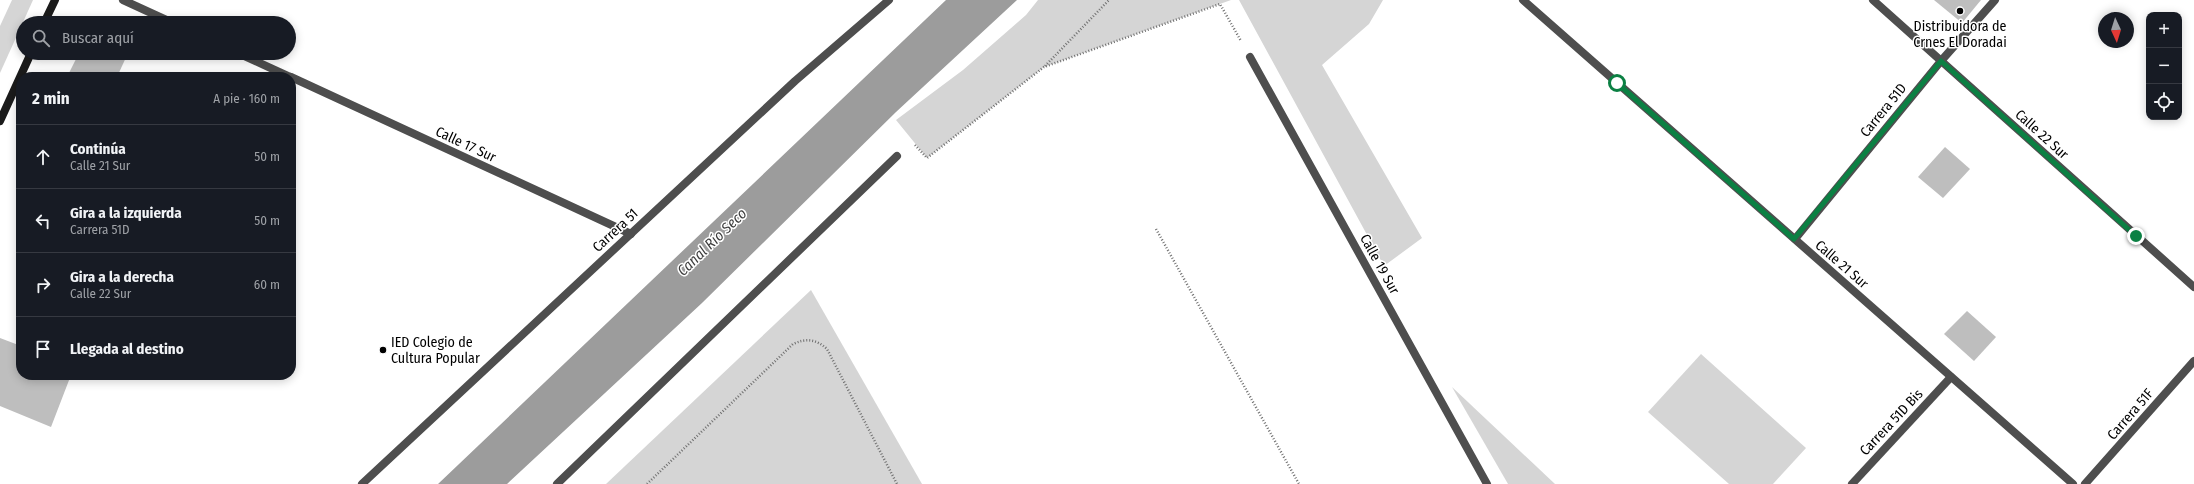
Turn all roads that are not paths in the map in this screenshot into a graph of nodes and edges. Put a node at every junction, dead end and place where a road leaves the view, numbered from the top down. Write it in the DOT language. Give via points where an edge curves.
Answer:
graph roads {
  1 [pos="55,0"];
  2 [pos="123,0"];
  3 [pos="889,0"];
  4 [pos="1523,0"];
  5 [pos="1873,0"];
  6 [pos="1996,0"];
  7 [pos="47,16"];
  8 [pos="158,16"];
  9 [pos="1250,57"];
  10 [pos="28,60"];
  11 [pos="253,60"];
  12 [pos="1941,61"];
  13 [pos="22,72"];
  14 [pos="280,72"];
  15 [pos="296,79"];
  16 [pos="16,86"];
  17 [pos="0,121"];
  18 [pos="897,156"];
  19 [pos="631,234"];
  20 [pos="1794,239"];
  21 [pos="2194,287"];
  22 [pos="2194,361"];
  23 [pos="1950,377"];
  24 [pos="362,484"];
  25 [pos="557,484"];
  26 [pos="1486,484"];
  27 [pos="1852,484"];
  28 [pos="2073,484"];
  29 [pos="2085,484"];
  1 -- 7 [label="main road"];
  2 -- 8 [label="street"];
  3 -- 19 [label="street, Carrera 51" via="795,81"];
  4 -- 20 [label="street, Calle 21 Sur"];
  5 -- 12 [label="street, Calle 22 Sur"];
  6 -- 12 [label="street, Carrera 51D"];
  9 -- 26 [label="street, Calle 19 Sur"];
  10 -- 13 [label="main road"];
  11 -- 14 [label="street, Calle 17 Sur"];
  12 -- 20 [label="street, Carrera 51D"];
  12 -- 21 [label="street, Calle 22 Sur"];
  15 -- 19 [label="street, Calle 17 Sur"];
  16 -- 17 [label="main road"];
  18 -- 25 [label="street"];
  19 -- 24 [label="street, Carrera 51"];
  20 -- 23 [label="street, Calle 21 Sur"];
  22 -- 29 [label="street, Carrera 51F"];
  23 -- 27 [label="street, Carrera 51D Bis"];
  23 -- 28 [label="street, Calle 21 Sur"];
}
